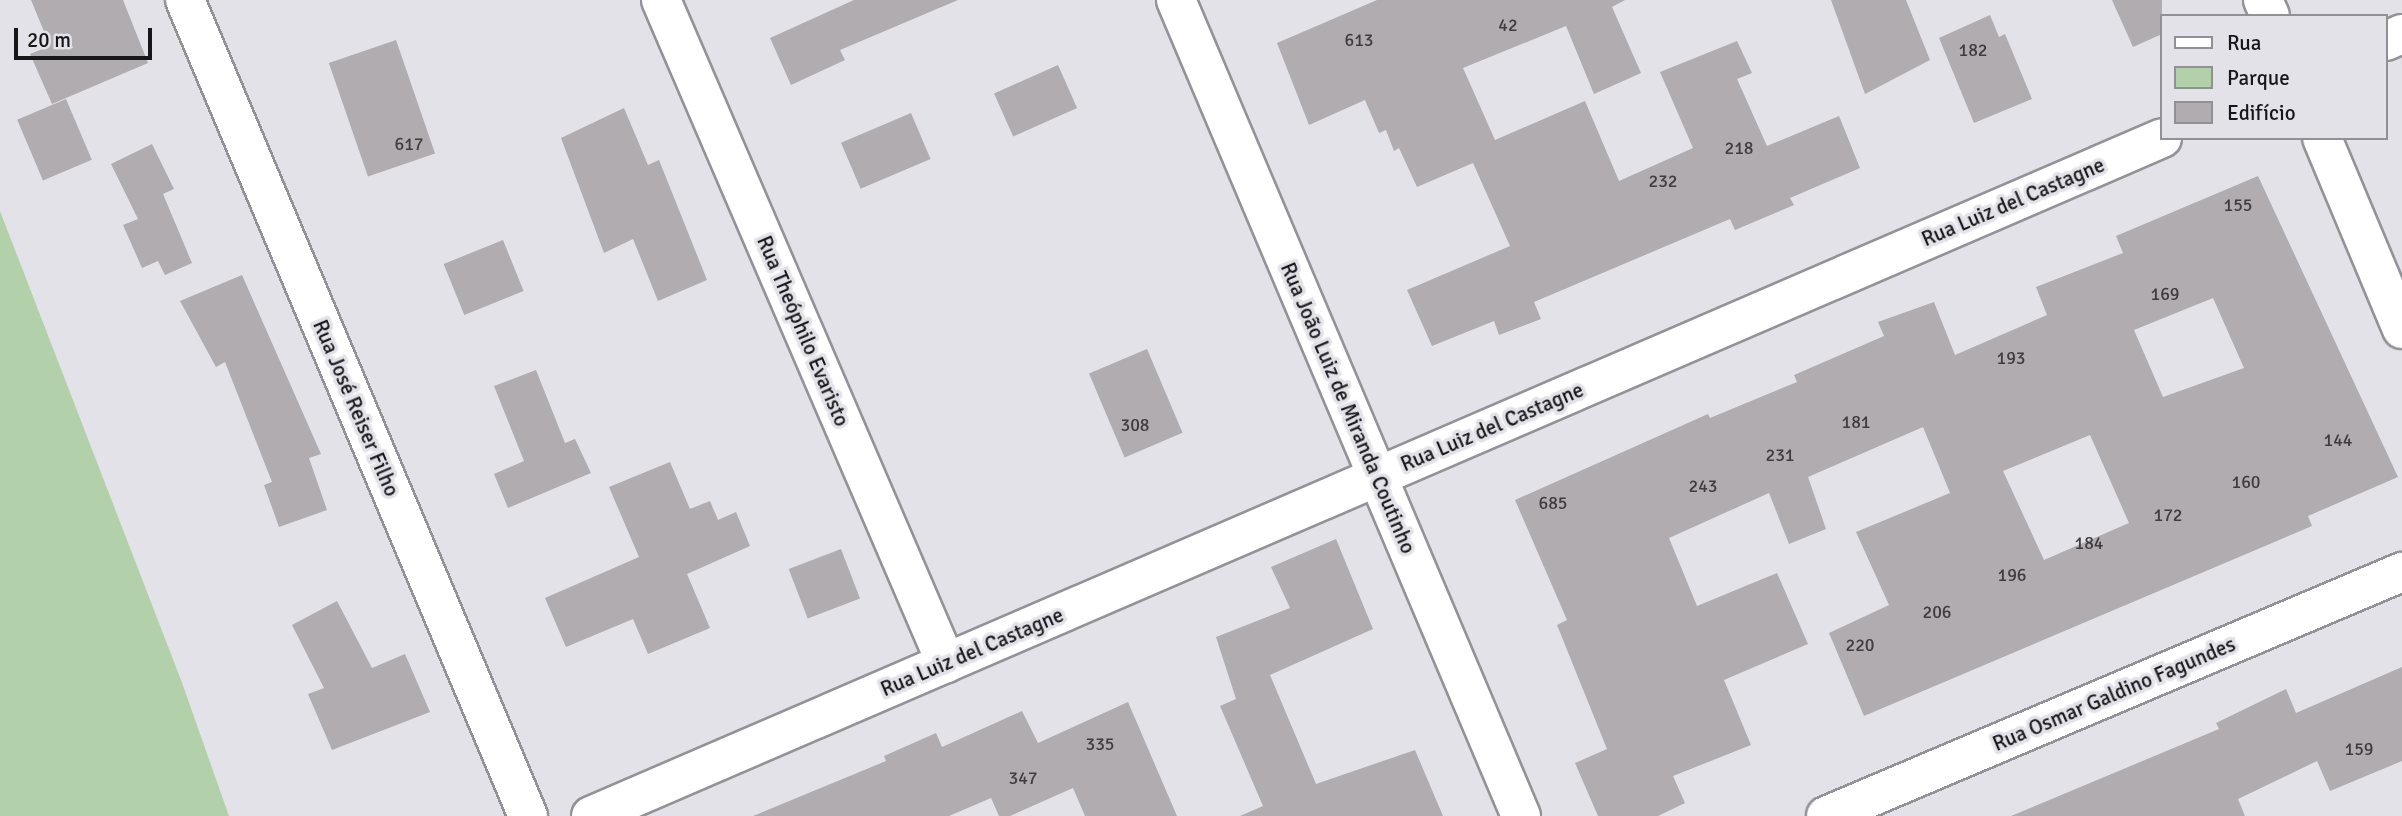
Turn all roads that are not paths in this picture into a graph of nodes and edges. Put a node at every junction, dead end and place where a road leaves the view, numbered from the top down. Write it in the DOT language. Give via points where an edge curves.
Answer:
graph roads {
  1 [pos="185,0"];
  2 [pos="661,0"];
  3 [pos="1183,2"];
  4 [pos="2160,139"];
  5 [pos="2323,140"];
  6 [pos="2402,329"];
  7 [pos="1377,476"];
  8 [pos="2402,572"];
  9 [pos="946,663"];
  10 [pos="528,816"];
  11 [pos="591,816"];
  12 [pos="1521,816"];
  13 [pos="1826,816"];
  1 -- 10 [label="street, Rua José Reiser Filho"];
  2 -- 9 [label="street, Rua Theóphilo Evaristo"];
  3 -- 7 [label="street, Rua João Luiz de Miranda Coutinho"];
  4 -- 7 [label="street, Rua Luiz del Castagne"];
  5 -- 6 [label="street"];
  7 -- 9 [label="street, Rua Luiz del Castagne"];
  7 -- 12 [label="street, Rua João Luiz de Miranda Coutinho"];
  8 -- 13 [label="street, Rua Osmar Galdino Fagundes"];
  9 -- 11 [label="street, Rua Luiz del Castagne"];
}
